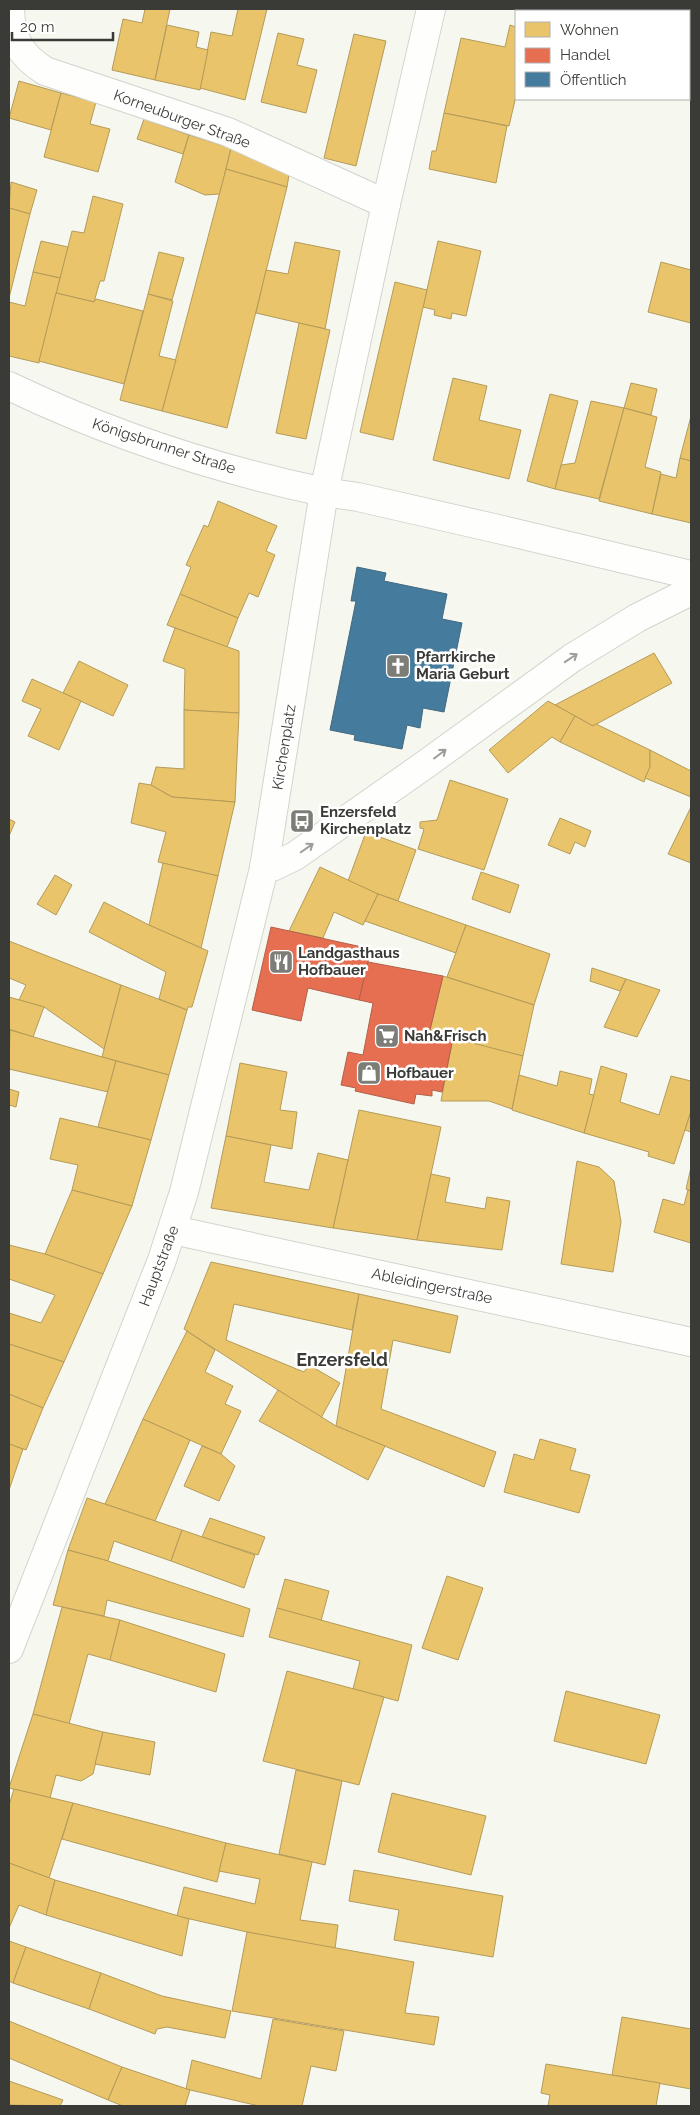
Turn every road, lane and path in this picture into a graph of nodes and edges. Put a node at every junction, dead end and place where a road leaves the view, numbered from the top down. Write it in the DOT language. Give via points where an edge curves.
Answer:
graph roads {
  1 [pos="10,9"];
  2 [pos="430,9"];
  3 [pos="386,204"];
  4 [pos="9,386"];
  5 [pos="324,492"];
  6 [pos="691,575"];
  7 [pos="691,591"];
  8 [pos="264,868"];
  9 [pos="173,1230"];
  10 [pos="691,1342"];
  11 [pos="9,1649"];
  1 -- 3 [label="street, Korneuburger Straße" via="14,38 21,52 45,71 228,132"];
  2 -- 3 [label="street"];
  3 -- 5 [label="street"];
  4 -- 5 [label="street, Königsbrunner Straße" via="118,434 208,462"];
  5 -- 6 [label="street"];
  5 -- 8 [label="street, Kirchenplatz"];
  8 -- 7 [label="street, one-way" via="295,856 572,658 637,618"];
  8 -- 9 [label="street, Hauptstraße"];
  9 -- 10 [label="street, Ableidingerstraße"];
  9 -- 11 [label="street, Hauptstraße"];
}
